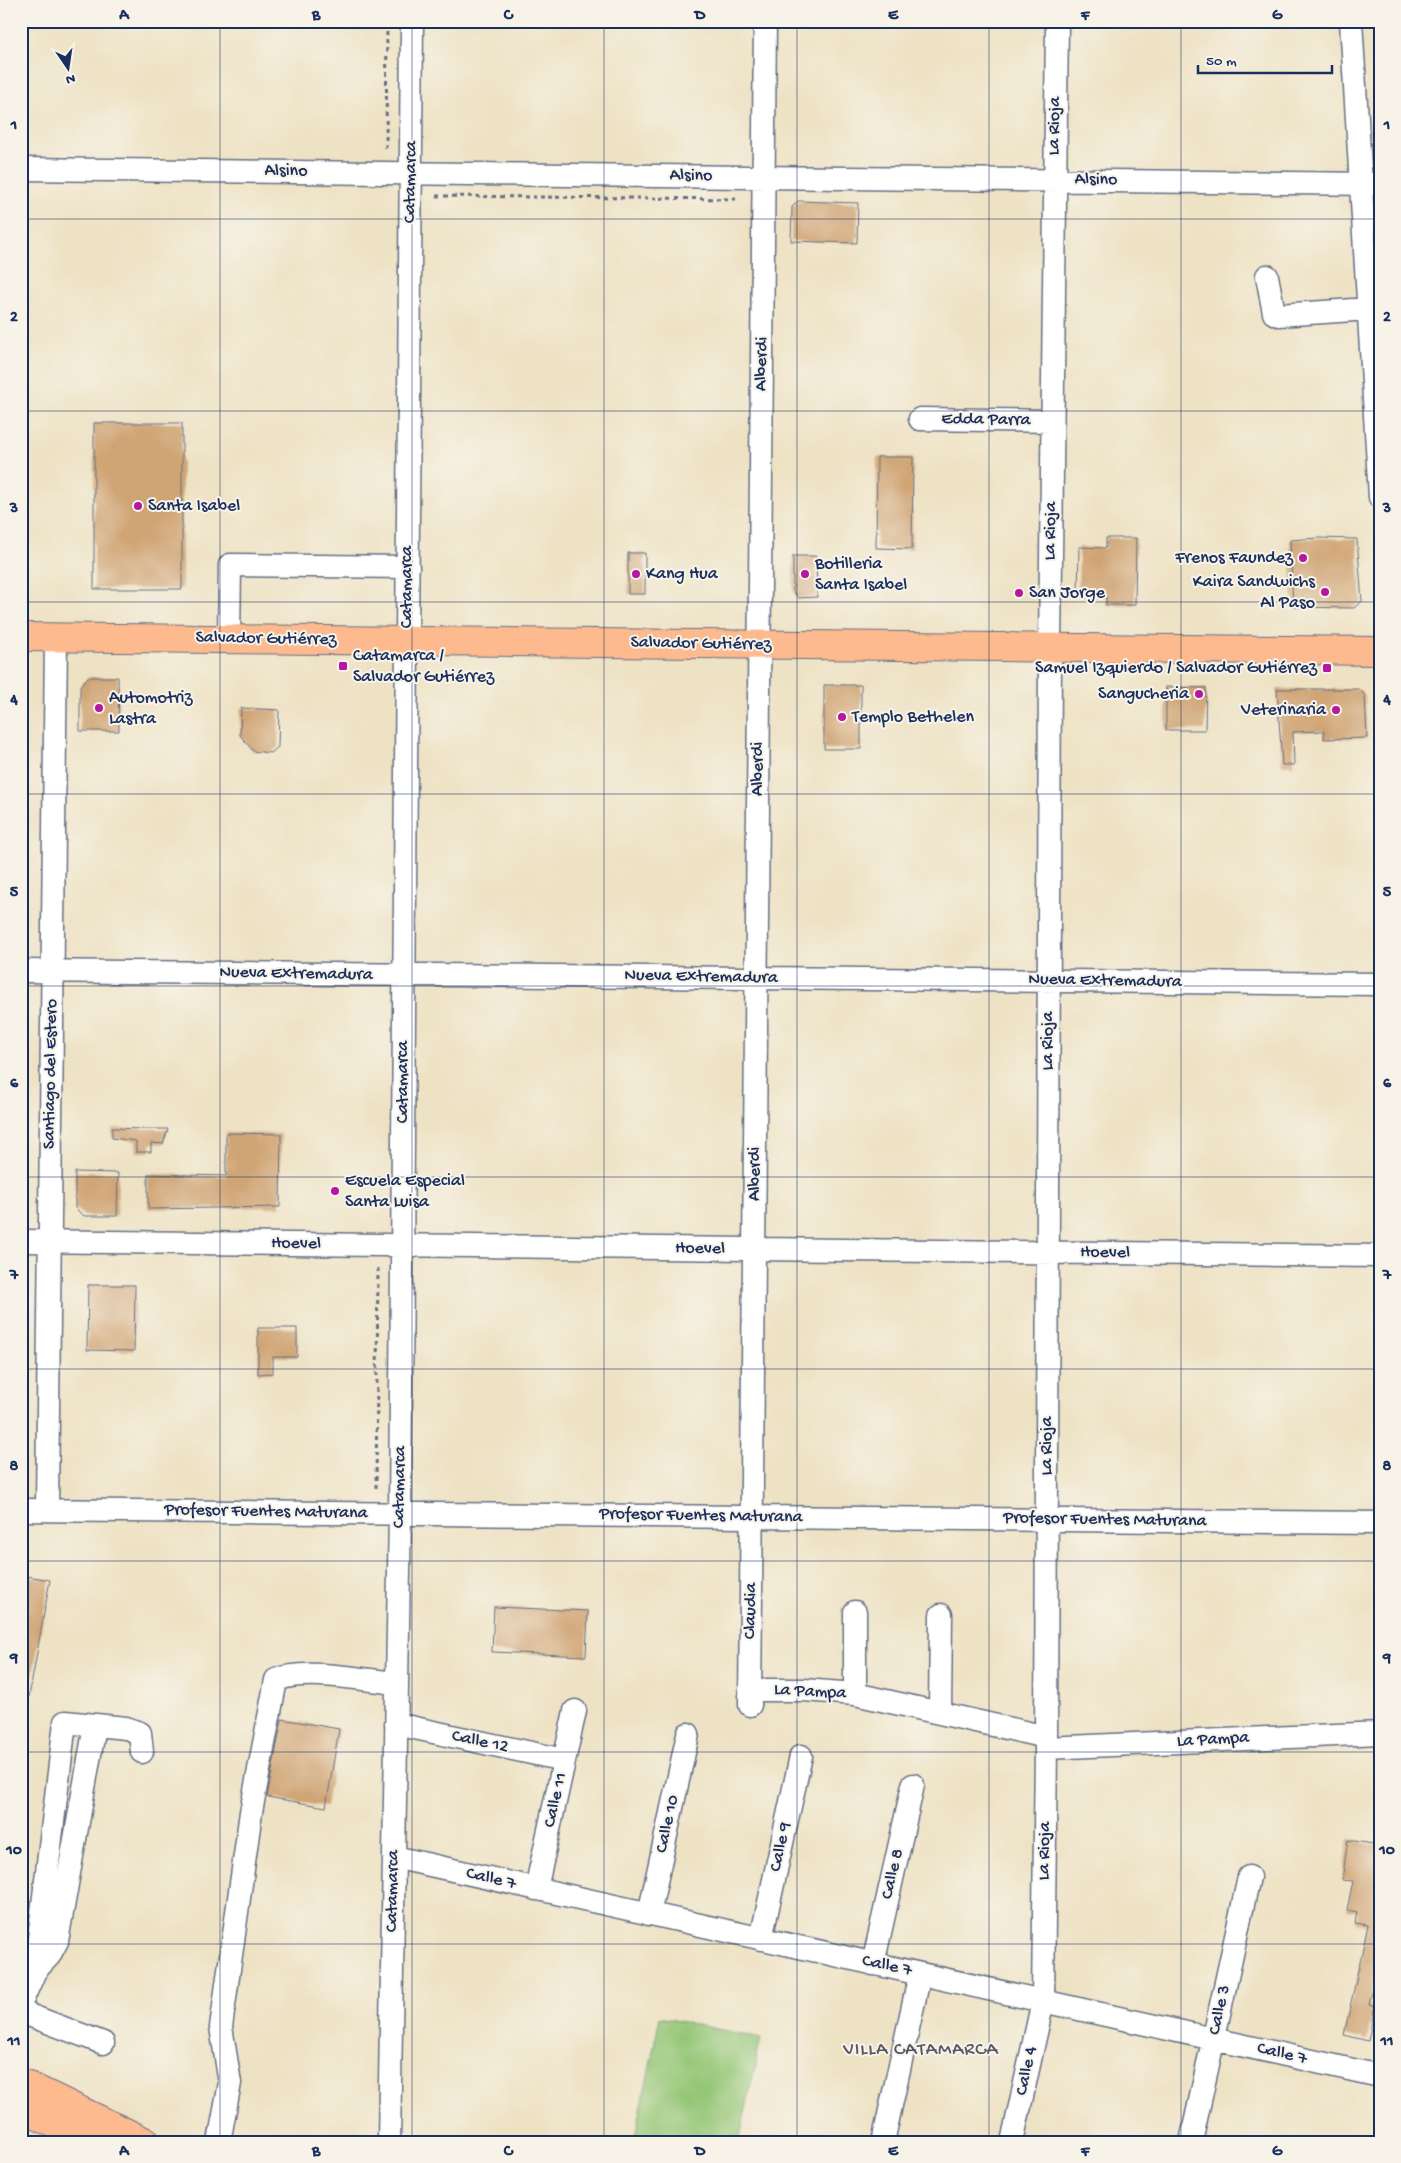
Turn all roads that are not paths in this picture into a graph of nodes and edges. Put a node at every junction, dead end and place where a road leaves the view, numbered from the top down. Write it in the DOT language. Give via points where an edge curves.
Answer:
graph roads {
  1 [pos="412,21"];
  2 [pos="765,21"];
  3 [pos="1057,21"];
  4 [pos="1352,21"];
  5 [pos="21,169"];
  6 [pos="411,172"];
  7 [pos="764,176"];
  8 [pos="1055,180"];
  9 [pos="1370,184"];
  10 [pos="1267,276"];
  11 [pos="1368,308"];
  12 [pos="920,419"];
  13 [pos="1052,421"];
  14 [pos="1380,497"];
  15 [pos="408,567"];
  16 [pos="21,637"];
  17 [pos="56,637"];
  18 [pos="229,639"];
  19 [pos="407,641"];
  20 [pos="759,644"];
  21 [pos="1050,647"];
  22 [pos="1380,651"];
  23 [pos="21,971"];
  24 [pos="52,971"];
  25 [pos="404,975"];
  26 [pos="756,978"];
  27 [pos="1048,981"];
  28 [pos="1380,984"];
  29 [pos="21,1241"];
  30 [pos="50,1242"];
  31 [pos="402,1245"];
  32 [pos="755,1249"];
  33 [pos="1047,1252"];
  34 [pos="1380,1256"];
  35 [pos="21,1510"];
  36 [pos="47,1510"];
  37 [pos="400,1513"];
  38 [pos="752,1517"];
  39 [pos="1046,1520"];
  40 [pos="1380,1523"];
  41 [pos="855,1612"];
  42 [pos="941,1615"];
  43 [pos="397,1682"];
  44 [pos="855,1694"];
  45 [pos="750,1697"];
  46 [pos="576,1711"];
  47 [pos="940,1712"];
  48 [pos="396,1724"];
  49 [pos="95,1726"];
  50 [pos="1380,1733"];
  51 [pos="688,1734"];
  52 [pos="1046,1742"];
  53 [pos="142,1752"];
  54 [pos="801,1756"];
  55 [pos="564,1760"];
  56 [pos="913,1785"];
  57 [pos="394,1857"];
  58 [pos="1249,1877"];
  59 [pos="536,1888"];
  60 [pos="649,1914"];
  61 [pos="761,1939"];
  62 [pos="873,1964"];
  63 [pos="35,1971"];
  64 [pos="920,1974"];
  65 [pos="1043,2001"];
  66 [pos="21,2003"];
  67 [pos="21,2012"];
  68 [pos="1213,2039"];
  69 [pos="104,2043"];
  70 [pos="1380,2076"];
  71 [pos="21,2082"];
  72 [pos="21,2108"];
  73 [pos="93,2142"];
  74 [pos="146,2142"];
  75 [pos="219,2142"];
  76 [pos="389,2142"];
  77 [pos="883,2142"];
  78 [pos="1012,2142"];
  79 [pos="1191,2142"];
  1 -- 6 [label="street, Catamarca"];
  2 -- 7 [label="street, Alberdi"];
  3 -- 8 [label="street, La Rioja"];
  4 -- 9 [label="street"];
  5 -- 6 [label="street, Alsino"];
  6 -- 7 [label="street, Alsino"];
  6 -- 15 [label="street, Catamarca"];
  7 -- 8 [label="street, Alsino"];
  7 -- 20 [label="street, Alberdi"];
  8 -- 9 [label="street, Alsino"];
  8 -- 13 [label="street, La Rioja"];
  9 -- 11 [label="street"];
  10 -- 11 [label="street" via="1274,312 1278,316"];
  11 -- 14 [label="street"];
  12 -- 13 [label="street, Edda Parra"];
  13 -- 21 [label="street, La Rioja"];
  15 -- 18 [label="street" via="230,565"];
  15 -- 19 [label="street, Catamarca"];
  16 -- 17 [label="main road, Salvador Gutiérrez"];
  17 -- 18 [label="main road, Salvador Gutiérrez"];
  17 -- 24 [label="street, Santiago del Estero"];
  18 -- 19 [label="main road, Salvador Gutiérrez"];
  19 -- 20 [label="main road, Salvador Gutiérrez"];
  19 -- 25 [label="street, Catamarca"];
  20 -- 21 [label="main road, Salvador Gutiérrez"];
  20 -- 26 [label="street, Alberdi"];
  21 -- 22 [label="main road, Salvador Gutiérrez"];
  21 -- 27 [label="street, La Rioja"];
  23 -- 24 [label="street, Nueva Extremadura"];
  24 -- 25 [label="street, Nueva Extremadura"];
  24 -- 30 [label="street, Santiago del Estero"];
  25 -- 26 [label="street, Nueva Extremadura"];
  25 -- 31 [label="street, Catamarca"];
  26 -- 27 [label="street, Nueva Extremadura"];
  26 -- 32 [label="street, Alberdi"];
  27 -- 28 [label="street, Nueva Extremadura"];
  27 -- 33 [label="street, La Rioja"];
  29 -- 30 [label="street, Hoevel"];
  30 -- 31 [label="street, Hoevel"];
  30 -- 36 [label="street, Santiago del Estero"];
  31 -- 32 [label="street, Hoevel"];
  31 -- 37 [label="street, Catamarca"];
  32 -- 33 [label="street, Hoevel"];
  32 -- 38 [label="street, Alberdi"];
  33 -- 34 [label="street, Hoevel"];
  33 -- 39 [label="street, La Rioja"];
  35 -- 36 [label="street, Profesor Fuentes Maturana"];
  36 -- 37 [label="street, Profesor Fuentes Maturana"];
  37 -- 38 [label="street, Profesor Fuentes Maturana"];
  37 -- 43 [label="street, Catamarca"];
  38 -- 39 [label="street, Profesor Fuentes Maturana"];
  38 -- 45 [label="street, Claudia"];
  39 -- 40 [label="street, Profesor Fuentes Maturana"];
  39 -- 52 [label="street, La Rioja"];
  41 -- 44 [label="street"];
  42 -- 47 [label="street"];
  43 -- 48 [label="street, Catamarca"];
  43 -- 75 [label="street" via="302,1674 276,1680 251,1812 221,2027 230,2083"];
  44 -- 45 [label="street, La Pampa" via="804,1690"];
  44 -- 47 [label="street, La Pampa"];
  46 -- 55 [label="street, Calle 11"];
  47 -- 52 [label="street, La Pampa"];
  48 -- 55 [label="street, Calle 12"];
  48 -- 57 [label="street, Catamarca"];
  49 -- 53 [label="street" via="126,1728 140,1733"];
  49 -- 63 [label="street" via="57,1941"];
  49 -- 63 [label="street" via="66,1722"];
  50 -- 52 [label="street, La Pampa"];
  51 -- 60 [label="street, Calle 10"];
  52 -- 65 [label="street, La Rioja"];
  54 -- 61 [label="street, Calle 9"];
  55 -- 59 [label="street, Calle 11"];
  56 -- 62 [label="street, Calle 8"];
  57 -- 59 [label="street, Calle 7"];
  57 -- 76 [label="street, Catamarca"];
  58 -- 68 [label="street, Calle 3"];
  59 -- 60 [label="street, Calle 7"];
  60 -- 61 [label="street, Calle 7"];
  61 -- 62 [label="street, Calle 7"];
  62 -- 64 [label="street, Calle 7"];
  63 -- 66 [label="street"];
  64 -- 65 [label="street, Calle 7"];
  64 -- 77 [label="street"];
  65 -- 68 [label="street, Calle 7"];
  65 -- 78 [label="street, Calle 4"];
  67 -- 69 [label="street"];
  68 -- 70 [label="street, Calle 7"];
  68 -- 79 [label="street, Calle 3"];
  71 -- 74 [label="main road"];
  72 -- 73 [label="main road"];
}
